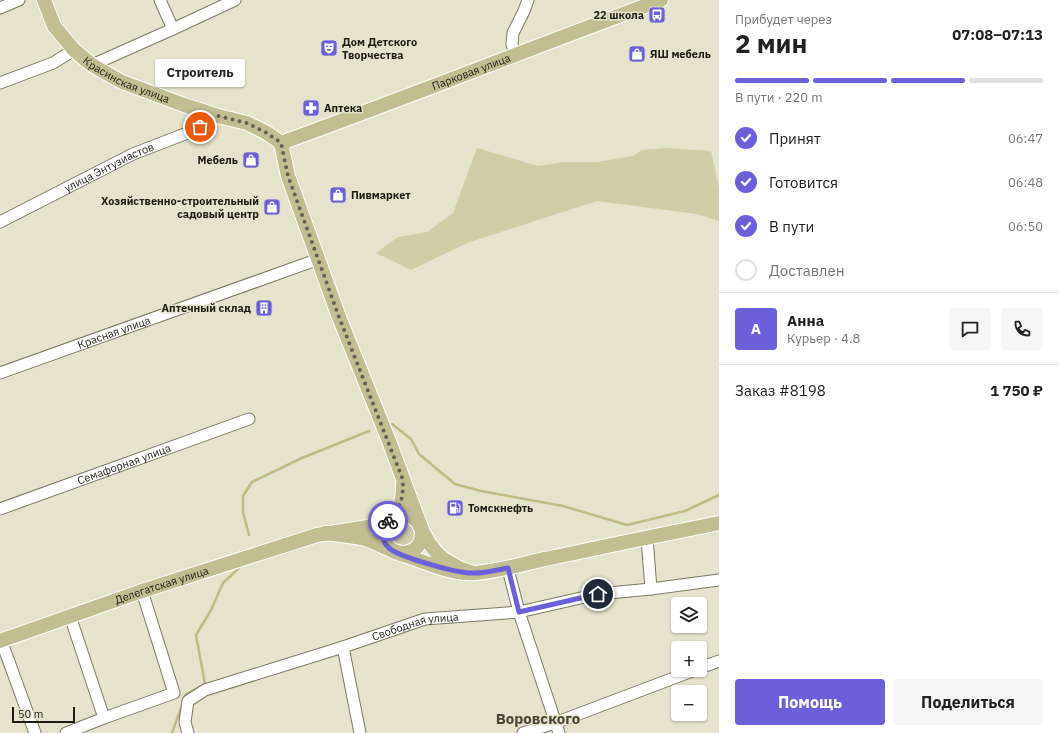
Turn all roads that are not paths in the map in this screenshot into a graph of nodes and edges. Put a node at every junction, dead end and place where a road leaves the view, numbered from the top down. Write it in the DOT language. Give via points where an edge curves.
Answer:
graph roads {
  1 [pos="19,0"];
  2 [pos="44,0"];
  3 [pos="160,0"];
  4 [pos="235,0"];
  5 [pos="528,0"];
  6 [pos="661,0"];
  7 [pos="0,8"];
  8 [pos="173,29"];
  9 [pos="74,50"];
  10 [pos="515,55"];
  11 [pos="92,65"];
  12 [pos="0,83"];
  13 [pos="218,116"];
  14 [pos="281,143"];
  15 [pos="0,222"];
  16 [pos="319,259"];
  17 [pos="0,373"];
  18 [pos="249,419"];
  19 [pos="403,480"];
  20 [pos="0,509"];
  21 [pos="390,519"];
  22 [pos="719,523"];
  23 [pos="420,525"];
  24 [pos="324,533"];
  25 [pos="647,538"];
  26 [pos="394,552"];
  27 [pos="508,568"];
  28 [pos="474,573"];
  29 [pos="719,580"];
  30 [pos="651,589"];
  31 [pos="142,591"];
  32 [pos="519,612"];
  33 [pos="70,616"];
  34 [pos="1,640"];
  35 [pos="343,647"];
  36 [pos="719,661"];
  37 [pos="707,665"];
  38 [pos="678,677"];
  39 [pos="104,718"];
  40 [pos="557,728"];
  41 [pos="35,733"];
  42 [pos="66,733"];
  43 [pos="188,733"];
  44 [pos="360,733"];
  45 [pos="523,733"];
  1 -- 7 [label="street"];
  2 -- 9 [label="main road, Красинская улица" via="54,26"];
  3 -- 8 [label="street"];
  4 -- 8 [label="street"];
  5 -- 10 [label="street" via="513,33"];
  6 -- 10 [label="main road, Парковая улица"];
  8 -- 11 [label="street"];
  9 -- 11 [label="main road, Красинская улица"];
  9 -- 12 [label="street" via="53,63"];
  10 -- 14 [label="main road, Парковая улица"];
  11 -- 13 [label="main road, Красинская улица" via="122,82"];
  13 -- 14 [label="main road, Красинская улица" via="247,123"];
  13 -- 15 [label="street, улица Энтузиастов" via="190,132 133,154"];
  14 -- 16 [label="main road" via="288,176"];
  16 -- 17 [label="street, Красная улица"];
  16 -- 19 [label="main road"];
  18 -- 20 [label="street, Семафорная улица"];
  19 -- 21 [label="main road" via="402,500"];
  19 -- 23 [label="main road"];
  21 -- 23 [label="main road" via="399,515 409,515"];
  21 -- 24 [label="main road, Делегатская улица" via="368,527"];
  21 -- 26 [label="main road" via="384,528 383,538"];
  22 -- 25 [label="main road"];
  23 -- 26 [label="main road" via="422,535 419,545 407,553"];
  23 -- 28 [label="main road" via="429,543 442,558"];
  24 -- 26 [label="main road, Делегатская улица" via="366,540"];
  24 -- 31 [label="main road, Делегатская улица"];
  25 -- 27 [label="main road"];
  25 -- 30 [label="street"];
  26 -- 28 [label="main road, Делегатская улица" via="442,568"];
  27 -- 28 [label="main road"];
  27 -- 32 [label="street"];
  29 -- 30 [label="street, Свободная улица"];
  30 -- 32 [label="street, Свободная улица" via="598,594"];
  31 -- 33 [label="main road, Делегатская улица"];
  31 -- 39 [label="street" via="174,693"];
  32 -- 35 [label="street, Свободная улица" via="425,619"];
  32 -- 40 [label="street"];
  33 -- 34 [label="main road, Делегатская улица"];
  33 -- 39 [label="street"];
  34 -- 41 [label="street"];
  35 -- 43 [label="street, Свободная улица" via="205,690 188,701 184,722"];
  35 -- 44 [label="street"];
  36 -- 37 [label="street"];
  38 -- 40 [label="street"];
  39 -- 42 [label="street"];
  40 -- 45 [label="street"];
}
